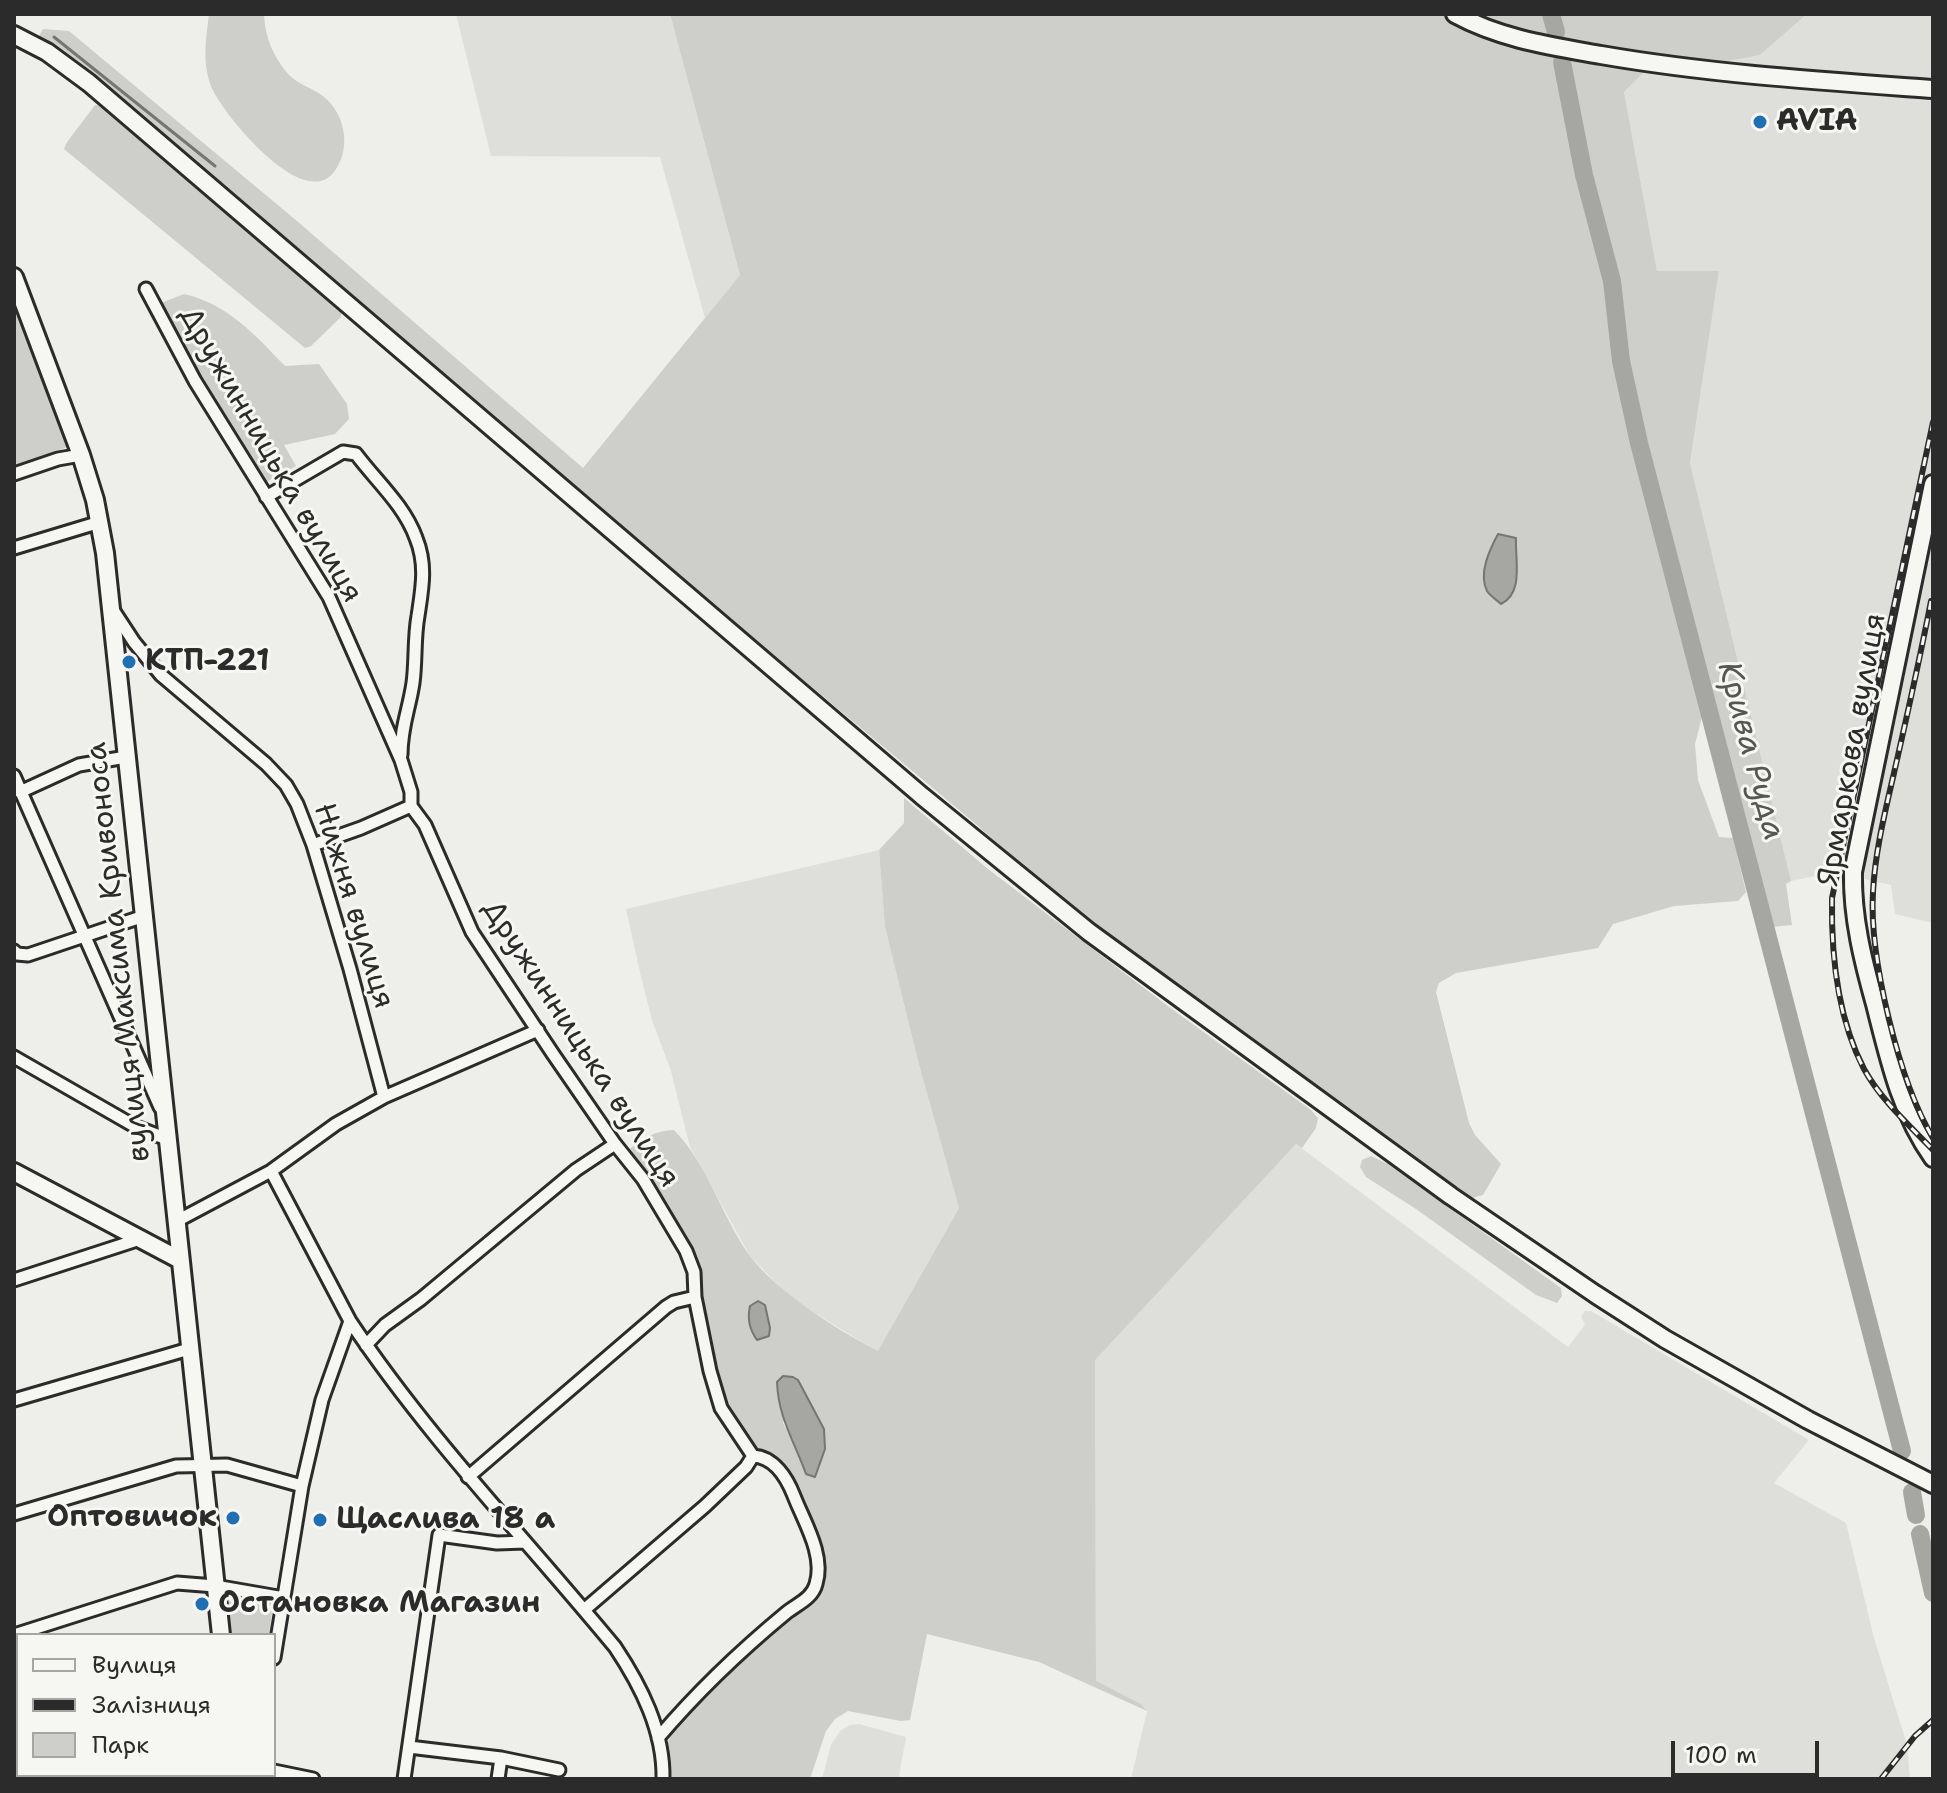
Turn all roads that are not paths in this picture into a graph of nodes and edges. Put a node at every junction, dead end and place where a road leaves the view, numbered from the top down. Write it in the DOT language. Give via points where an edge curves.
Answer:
graph roads {
  1 [pos="1455,14"];
  2 [pos="14,35"];
  3 [pos="1933,89"];
  4 [pos="14,277"];
  5 [pos="146,289"];
  6 [pos="81,455"];
  7 [pos="14,474"];
  8 [pos="1933,484"];
  9 [pos="266,497"];
  10 [pos="100,522"];
  11 [pos="14,548"];
  12 [pos="113,609"];
  13 [pos="126,757"];
  14 [pos="401,760"];
  15 [pos="14,776"];
  16 [pos="20,792"];
  17 [pos="411,806"];
  18 [pos="313,845"];
  19 [pos="144,916"];
  20 [pos="83,935"];
  21 [pos="15,955"];
  22 [pos="538,1030"];
  23 [pos="14,1057"];
  24 [pos="384,1097"];
  25 [pos="165,1118"];
  26 [pos="167,1139"];
  27 [pos="615,1144"];
  28 [pos="1933,1158"];
  29 [pos="271,1171"];
  30 [pos="14,1172"];
  31 [pos="175,1222"];
  32 [pos="140,1239"];
  33 [pos="180,1260"];
  34 [pos="14,1280"];
  35 [pos="695,1297"];
  36 [pos="350,1321"];
  37 [pos="366,1345"];
  38 [pos="189,1349"];
  39 [pos="14,1400"];
  40 [pos="753,1456"];
  41 [pos="201,1464"];
  42 [pos="468,1477"];
  43 [pos="1933,1484"];
  44 [pos="302,1486"];
  45 [pos="14,1514"];
  46 [pos="525,1542"];
  47 [pos="215,1586"];
  48 [pos="284,1598"];
  49 [pos="584,1610"];
  50 [pos="20,1633"];
  51 [pos="221,1633"];
  52 [pos="276,1646"];
  53 [pos="658,1738"];
  54 [pos="409,1747"];
  55 [pos="501,1758"];
  56 [pos="559,1770"];
  57 [pos="276,1771"];
  58 [pos="313,1779"];
  59 [pos="404,1779"];
  60 [pos="498,1779"];
  61 [pos="663,1779"];
  1 -- 3 [label="street" via="1502,36 1659,65"];
  2 -- 43 [label="street" via="47,52 125,112 875,756 1089,932 1451,1196 1595,1294 1821,1427"];
  4 -- 6 [label="street, вулиця Максима Кривоноса"];
  5 -- 9 [label="street, Дружинницька вулиця"];
  6 -- 7 [label="street"];
  6 -- 10 [label="street, вулиця Максима Кривоноса"];
  8 -- 28 [label="street, Ярмаркова вулиця" via="1853,872 1852,898 1895,1084"];
  9 -- 14 [label="street, Дружинницька вулиця" via="319,578"];
  9 -- 14 [label="street" via="350,452 399,505 416,537 424,588"];
  10 -- 11 [label="street"];
  10 -- 12 [label="street, вулиця Максима Кривоноса"];
  12 -- 13 [label="street, вулиця Максима Кривоноса"];
  12 -- 18 [label="street, Нижня вулиця" via="161,675 286,785"];
  13 -- 16 [label="street" via="79,765"];
  13 -- 19 [label="street, вулиця Максима Кривоноса"];
  14 -- 17 [label="street, Дружинницька вулиця"];
  15 -- 16 [label="street"];
  16 -- 20 [label="street"];
  17 -- 18 [label="street"];
  17 -- 22 [label="street, Дружинницька вулиця" via="425,825 472,932"];
  18 -- 24 [label="street, Нижня вулиця"];
  19 -- 20 [label="street"];
  19 -- 25 [label="street, вулиця Максима Кривоноса"];
  20 -- 21 [label="street"];
  20 -- 25 [label="street"];
  22 -- 24 [label="street"];
  22 -- 27 [label="street, Дружинницька вулиця"];
  23 -- 26 [label="street" via="136,1127"];
  24 -- 29 [label="street"];
  25 -- 26 [label="street, вулиця Максима Кривоноса"];
  26 -- 31 [label="street, вулиця Максима Кривоноса"];
  27 -- 35 [label="street, Дружинницька вулиця" via="686,1251"];
  27 -- 37 [label="street" via="576,1170"];
  29 -- 31 [label="street"];
  29 -- 36 [label="street"];
  30 -- 32 [label="street"];
  31 -- 33 [label="street, вулиця Максима Кривоноса"];
  32 -- 33 [label="street"];
  32 -- 34 [label="street"];
  33 -- 38 [label="street, вулиця Максима Кривоноса"];
  35 -- 40 [label="street, Дружинницька вулиця" via="721,1408"];
  35 -- 42 [label="street" via="666,1307"];
  36 -- 37 [label="street"];
  36 -- 44 [label="street" via="322,1400"];
  37 -- 42 [label="street"];
  38 -- 39 [label="street"];
  38 -- 41 [label="street, вулиця Максима Кривоноса"];
  40 -- 49 [label="street" via="705,1506"];
  40 -- 53 [label="street, Дружинницька вулиця" via="767,1459 787,1481 813,1542 816,1585 810,1597 724,1668"];
  41 -- 44 [label="street" via="227,1465"];
  41 -- 45 [label="street" via="176,1466"];
  41 -- 47 [label="street, вулиця Максима Кривоноса"];
  42 -- 46 [label="street"];
  44 -- 48 [label="street"];
  46 -- 49 [label="street"];
  46 -- 54 [label="street" via="439,1535"];
  47 -- 48 [label="street"];
  47 -- 50 [label="street" via="166,1585"];
  47 -- 51 [label="street, вулиця Максима Кривоноса"];
  48 -- 52 [label="street"];
  49 -- 53 [label="street" via="635,1677"];
  53 -- 61 [label="street"];
  54 -- 55 [label="street"];
  54 -- 59 [label="street"];
  55 -- 56 [label="street"];
  55 -- 60 [label="street"];
  57 -- 58 [label="street"];
}
